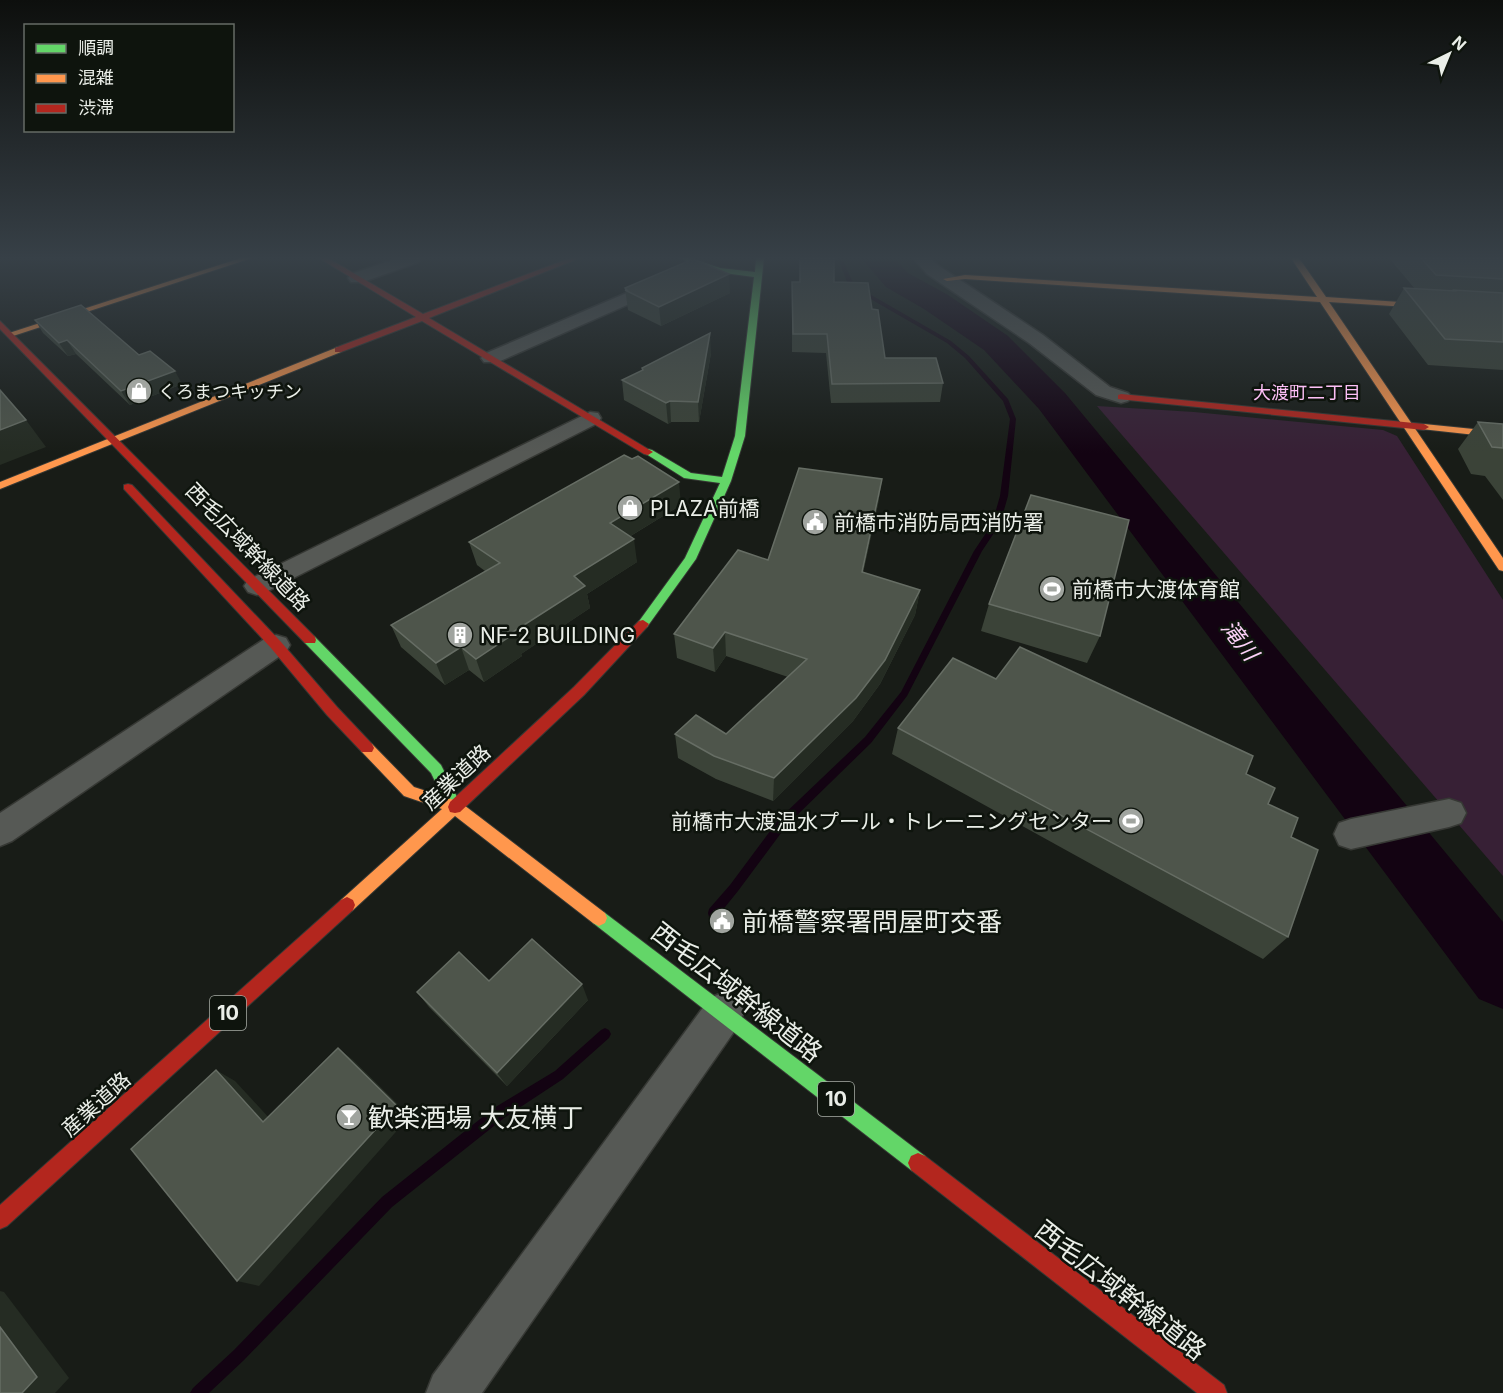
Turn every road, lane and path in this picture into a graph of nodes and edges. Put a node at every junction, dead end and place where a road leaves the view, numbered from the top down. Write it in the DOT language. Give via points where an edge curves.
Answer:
graph roads {
  1 [pos="33,323"];
  2 [pos="406,323"];
  3 [pos="431,323"];
  4 [pos="570,323"];
  5 [pos="752,323"];
  6 [pos="1012,323"];
  7 [pos="1339,323"];
  8 [pos="3,332"];
  9 [pos="491,358"];
  10 [pos="1121,397"];
  11 [pos="590,418"];
  12 [pos="1408,426"];
  13 [pos="1503,435"];
  14 [pos="114,440"];
  15 [pos="117,474"];
  16 [pos="726,481"];
  17 [pos="0,486"];
  18 [pos="1503,567"];
  19 [pos="257,586"];
  20 [pos="276,645"];
  21 [pos="455,807"];
  22 [pos="1449,813"];
  23 [pos="0,831"];
  24 [pos="1351,834"];
  25 [pos="724,1012"];
  26 [pos="0,1219"];
  27 [pos="451,1393"];
  28 [pos="1216,1393"];
  1 -- 8 [label="street"];
  2 -- 14 [label="street"];
  3 -- 9 [label="street"];
  4 -- 9 [label="street"];
  5 -- 16 [label="street, 産業道路" via="740,436"];
  6 -- 10 [label="street" via="1103,391"];
  7 -- 12 [label="street"];
  8 -- 14 [label="street, 西毛広域幹線道路"];
  9 -- 11 [label="street"];
  10 -- 12 [label="street"];
  11 -- 16 [label="street" via="688,476"];
  11 -- 19 [label="street"];
  12 -- 13 [label="street"];
  12 -- 18 [label="street"];
  14 -- 17 [label="street"];
  14 -- 19 [label="street, 西毛広域幹線道路"];
  15 -- 20 [label="street, 西毛広域幹線道路"];
  16 -- 21 [label="street, 産業道路" via="690,559 641,627"];
  19 -- 21 [label="street, 西毛広域幹線道路" via="436,769"];
  20 -- 21 [label="street, 西毛広域幹線道路" via="332,711 410,792"];
  20 -- 23 [label="street"];
  21 -- 25 [label="street, 西毛広域幹線道路 / 10"];
  21 -- 26 [label="street, 産業道路 / 10"];
  22 -- 24 [label="street"];
  25 -- 27 [label="street"];
  25 -- 28 [label="street, 西毛広域幹線道路 / 10"];
}
